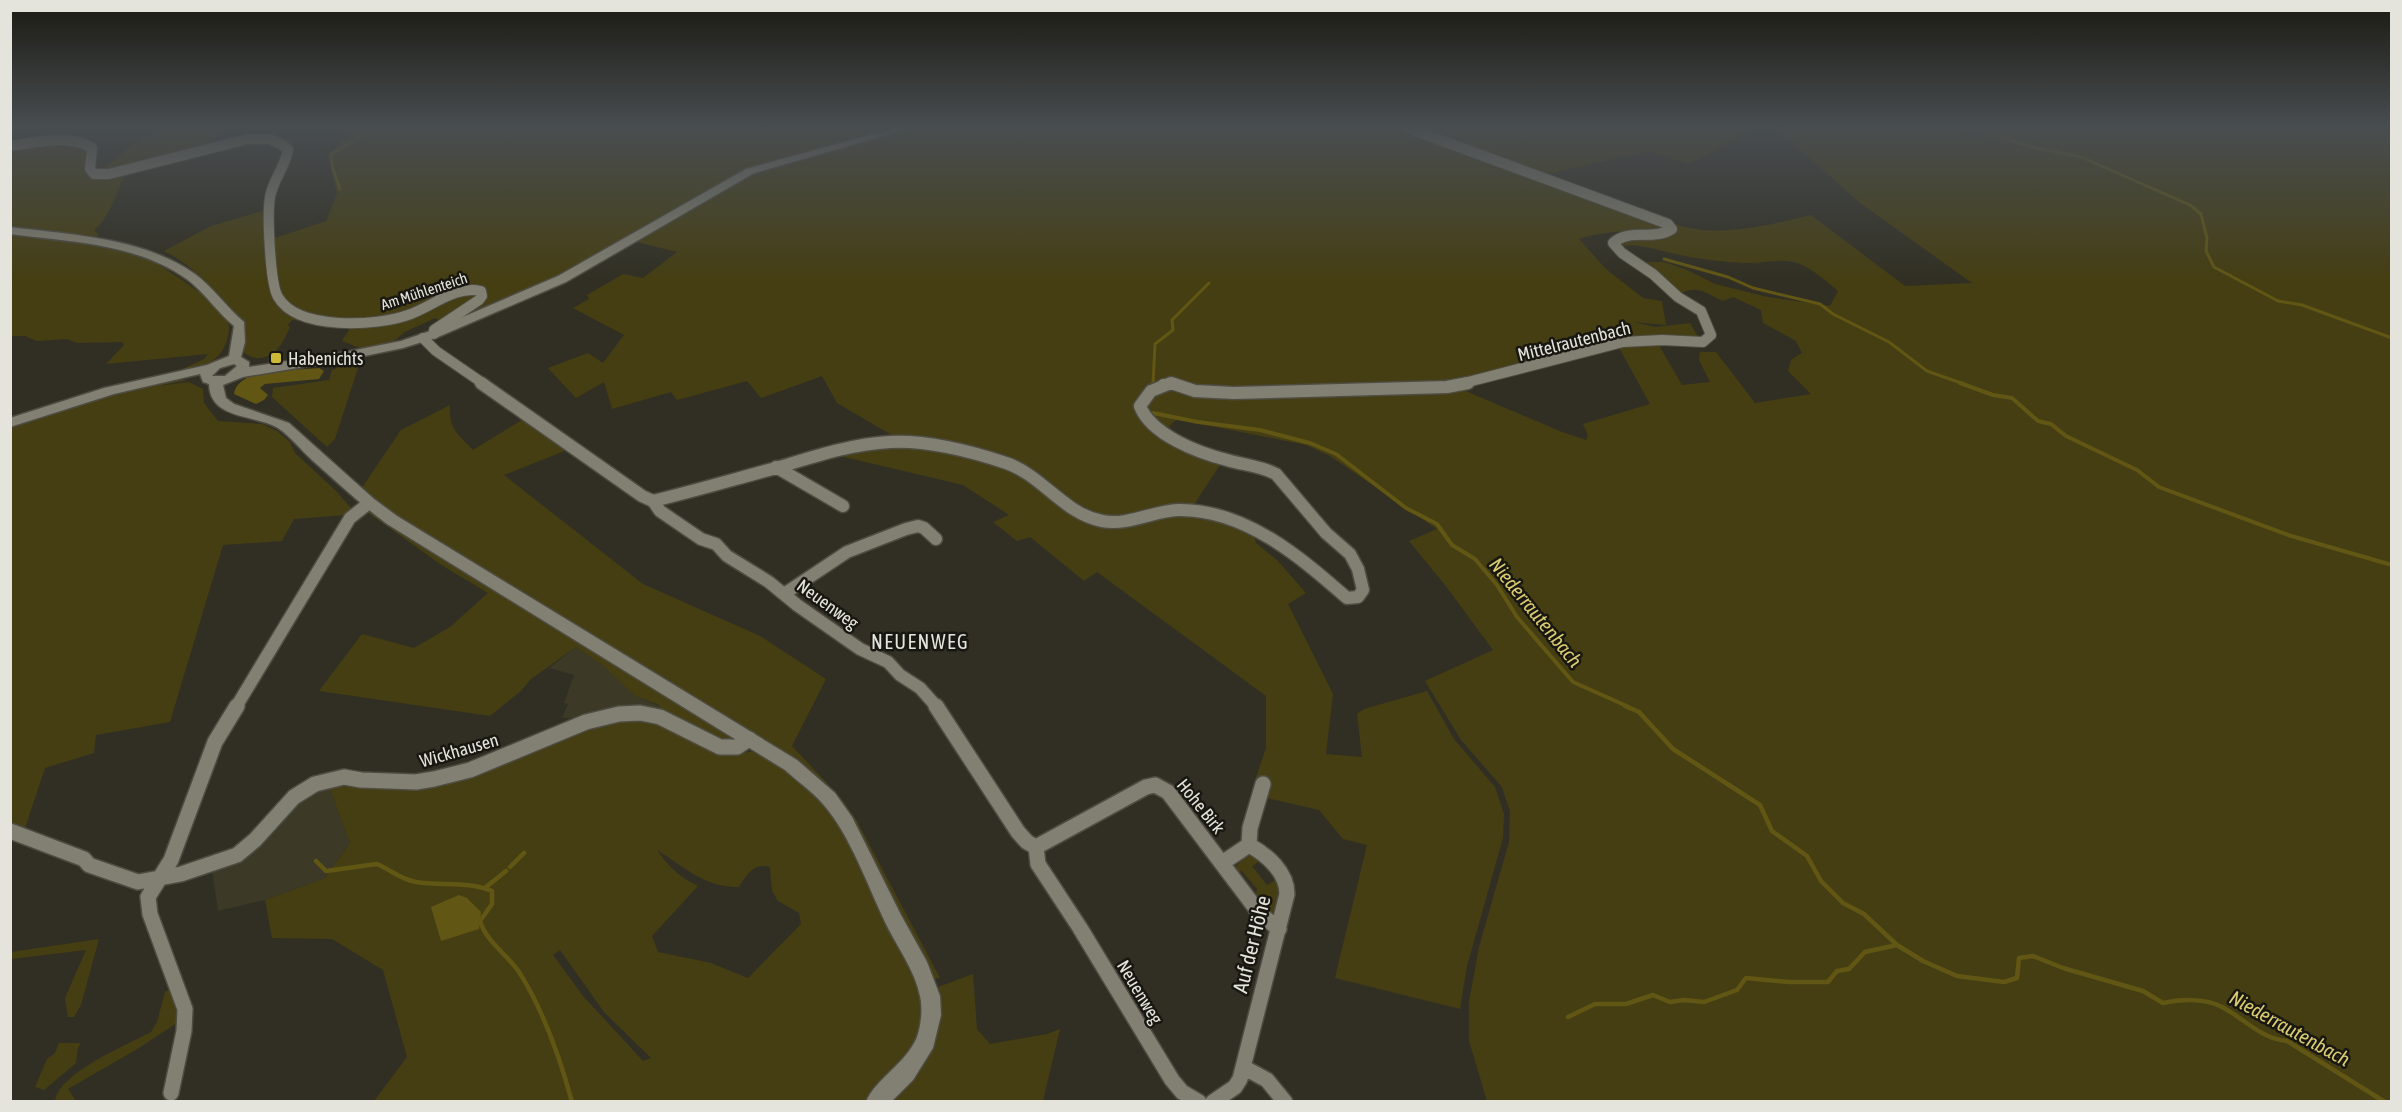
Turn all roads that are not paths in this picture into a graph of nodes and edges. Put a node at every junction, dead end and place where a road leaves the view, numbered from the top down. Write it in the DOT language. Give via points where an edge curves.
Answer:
graph roads {
  1 [pos="277,179"];
  2 [pos="736,179"];
  3 [pos="1546,179"];
  4 [pos="10,230"];
  5 [pos="428,336"];
  6 [pos="236,365"];
  7 [pos="215,376"];
  8 [pos="10,423"];
  9 [pos="776,467"];
  10 [pos="654,501"];
  11 [pos="369,503"];
  12 [pos="843,506"];
  13 [pos="936,539"];
  14 [pos="784,594"];
  15 [pos="749,739"];
  16 [pos="1263,784"];
  17 [pos="10,831"];
  18 [pos="1249,846"];
  19 [pos="1036,847"];
  20 [pos="1222,863"];
  21 [pos="158,879"];
  22 [pos="1279,929"];
  23 [pos="1243,1067"];
  24 [pos="171,1093"];
  25 [pos="876,1101"];
  26 [pos="1199,1101"];
  27 [pos="1213,1101"];
  28 [pos="1286,1101"];
  1 -- 5 [label="street, Am Mühlenteich" via="270,198 270,275 274,294 285,307 330,322 380,321 414,313 464,291 480,290 479,300"];
  2 -- 5 [label="main road" via="556,283"];
  3 -- 9 [label="street, Mittelrautenbach" via="1668,224 1672,229 1665,234 1621,236 1613,243 1622,254 1701,311 1710,338 1703,342 1623,342 1454,386 1234,393 1195,392 1171,383 1155,388 1142,401 1144,417 1171,439 1276,474 1326,533 1350,554 1363,583 1362,593 1356,598 1347,598 1266,536 1218,514 1179,510 1121,521 1101,520 1089,517 1019,468 919,444 873,444"];
  4 -- 6 [label="main road" via="116,247 161,259 196,280 235,321"];
  5 -- 6 [label="main road" via="335,358"];
  5 -- 10 [label="street, Neuenweg" via="432,349"];
  6 -- 7 [label="main road"];
  6 -- 7 [label="main road"];
  7 -- 8 [label="main road" via="119,388"];
  7 -- 11 [label="main road" via="216,398 246,414 284,426"];
  9 -- 10 [label="street"];
  9 -- 12 [label="street"];
  10 -- 14 [label="street, Neuenweg" via="660,511 716,544 727,556"];
  11 -- 15 [label="main road"];
  11 -- 21 [label="street" via="350,518 220,734 171,860"];
  13 -- 14 [label="street" via="918,526 906,529 848,552"];
  14 -- 19 [label="street, Neuenweg" via="860,649 888,662 929,696 1017,832"];
  15 -- 21 [label="street, Wickhausen" via="737,747 720,747 660,717 628,713 586,722 470,771 416,782 344,777 315,784 294,797 237,855"];
  15 -- 25 [label="main road" via="791,765 841,813 927,986 931,1015 926,1041 906,1073"];
  16 -- 18 [label="street"];
  17 -- 21 [label="street, Wickhausen" via="127,879"];
  18 -- 20 [label="street"];
  18 -- 22 [label="street, Auf der Höhe" via="1266,856 1286,884 1286,906"];
  19 -- 20 [label="street, Hohe Birk" via="1155,785 1168,792"];
  19 -- 26 [label="street, Neuenweg" via="1038,864 1172,1080 1182,1092"];
  20 -- 22 [label="street, Hohe Birk" via="1260,914"];
  21 -- 24 [label="street" via="150,891 148,906 185,1009"];
  22 -- 23 [label="street, Auf der Höhe"];
  23 -- 27 [label="street, Auf der Höhe" via="1234,1087"];
  23 -- 28 [label="street" via="1270,1080"];
}
